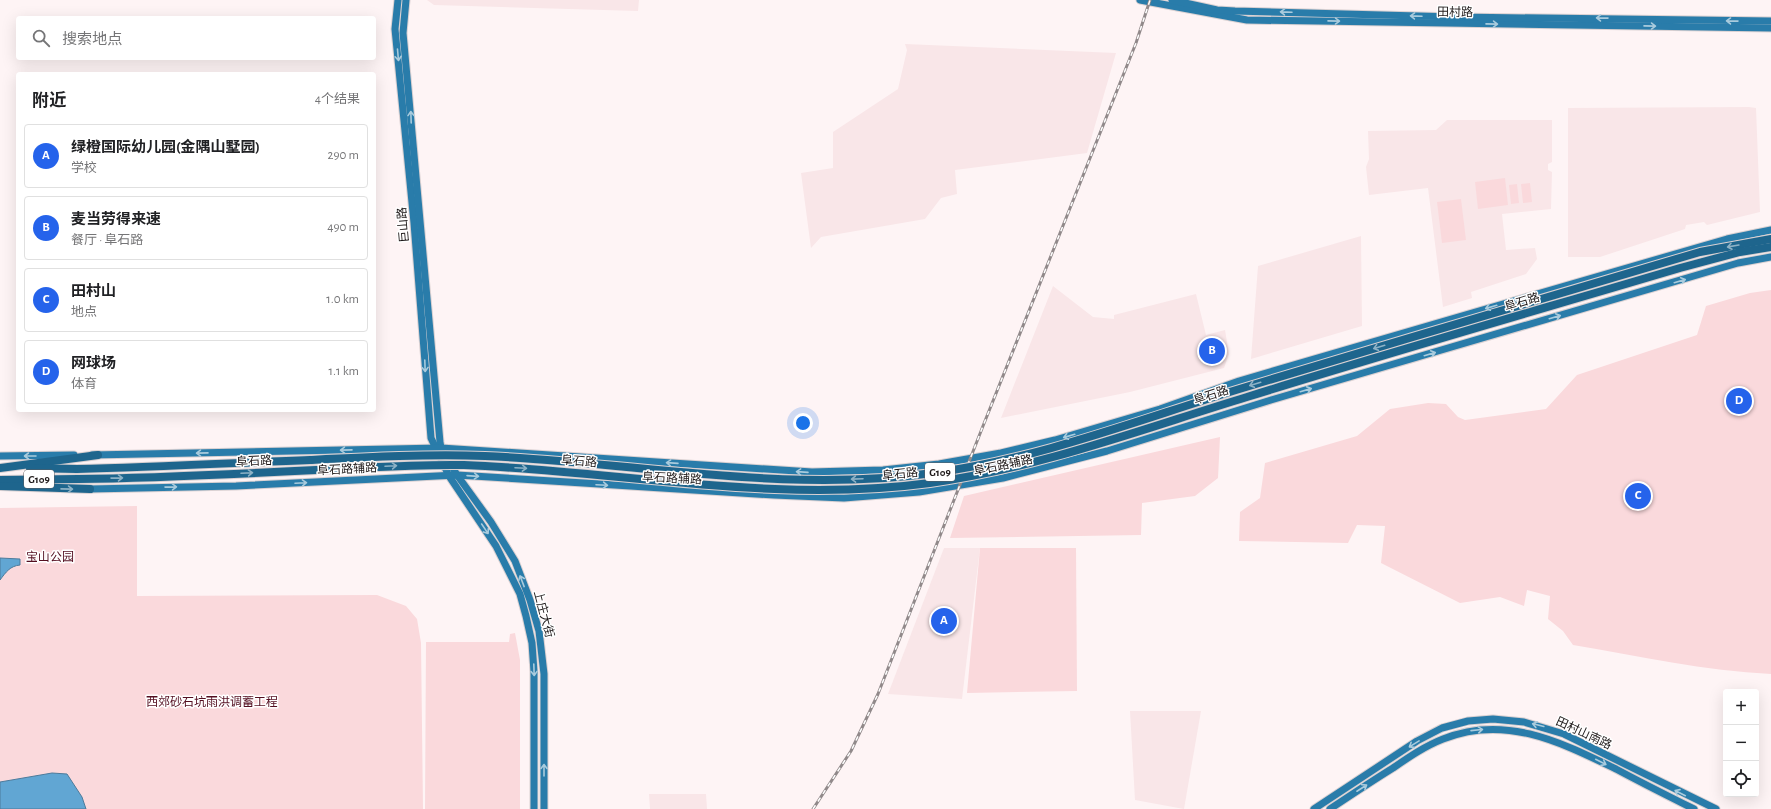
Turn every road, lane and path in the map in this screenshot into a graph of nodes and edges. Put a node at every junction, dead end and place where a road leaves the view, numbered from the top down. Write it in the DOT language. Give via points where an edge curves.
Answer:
graph roads {
  1 [pos="398,0"];
  2 [pos="406,0"];
  3 [pos="1140,0"];
  4 [pos="1172,0"];
  5 [pos="400,16"];
  6 [pos="1771,21"];
  7 [pos="1771,28"];
  8 [pos="1771,230"];
  9 [pos="1771,239"];
  10 [pos="1771,247"];
  11 [pos="1771,257"];
  12 [pos="1242,410"];
  13 [pos="438,448"];
  14 [pos="98,455"];
  15 [pos="0,456"];
  16 [pos="0,468"];
  17 [pos="457,475"];
  18 [pos="449,476"];
  19 [pos="0,480"];
  20 [pos="0,486"];
  21 [pos="90,490"];
  22 [pos="534,809"];
  23 [pos="544,809"];
  24 [pos="1314,809"];
  25 [pos="1330,809"];
  26 [pos="1694,809"];
  27 [pos="1716,809"];
  1 -- 5 [label="main road, 巨山路"];
  2 -- 5 [label="main road, 巨山路"];
  3 -- 7 [label="main road, 田村路, one-way" via="1247,20"];
  6 -- 4 [label="main road, 田村路, one-way" via="1235,11"];
  5 -- 13 [label="main road, 巨山路" via="411,112"];
  8 -- 13 [label="main road, 阜石路, one-way" via="1726,239 1472,312 1239,381 1160,409 1055,440 939,464 883,470 812,472"];
  9 -- 16 [label="highway, 阜石路 / G109, one-way, bridge" via="1700,252 1245,387 1059,446 932,474 856,480 768,479 529,458 459,456 394,456 146,468"];
  19 -- 10 [label="highway, 阜石路 / G109, one-way, bridge" via="145,478 438,465 530,469 768,489 857,489 934,482 1012,468 1058,456 1680,268 1740,252"];
  12 -- 11 [label="main road, 阜石路, one-way" via="1738,263"];
  17 -- 12 [label="main road, 阜石路辅路, one-way" via="844,498 919,492 1003,478 1107,452"];
  13 -- 14 [label="main road, 阜石路辅路, one-way"];
  13 -- 17 [label="main road, 上庄大街"];
  13 -- 18 [label="main road, 上庄大街"];
  14 -- 15 [label="main road, 阜石路辅路, one-way"];
  14 -- 16 [label="highway"];
  17 -- 18 [label="main road, 阜石路辅路"];
  23 -- 17 [label="main road, 上庄大街, one-way" via="543,668 539,631 515,561"];
  21 -- 18 [label="main road, 阜石路辅路, one-way" via="244,486"];
  18 -- 22 [label="main road, 上庄大街, one-way" via="496,546 520,594 530,632 534,656"];
  20 -- 21 [label="highway, one-way"];
  27 -- 24 [label="main road, 田村山南路, one-way" via="1564,734 1537,725 1503,719 1468,721 1442,728"];
  25 -- 26 [label="main road, 田村山南路, one-way" via="1426,746 1459,733 1492,729 1518,731 1550,738"];
}
